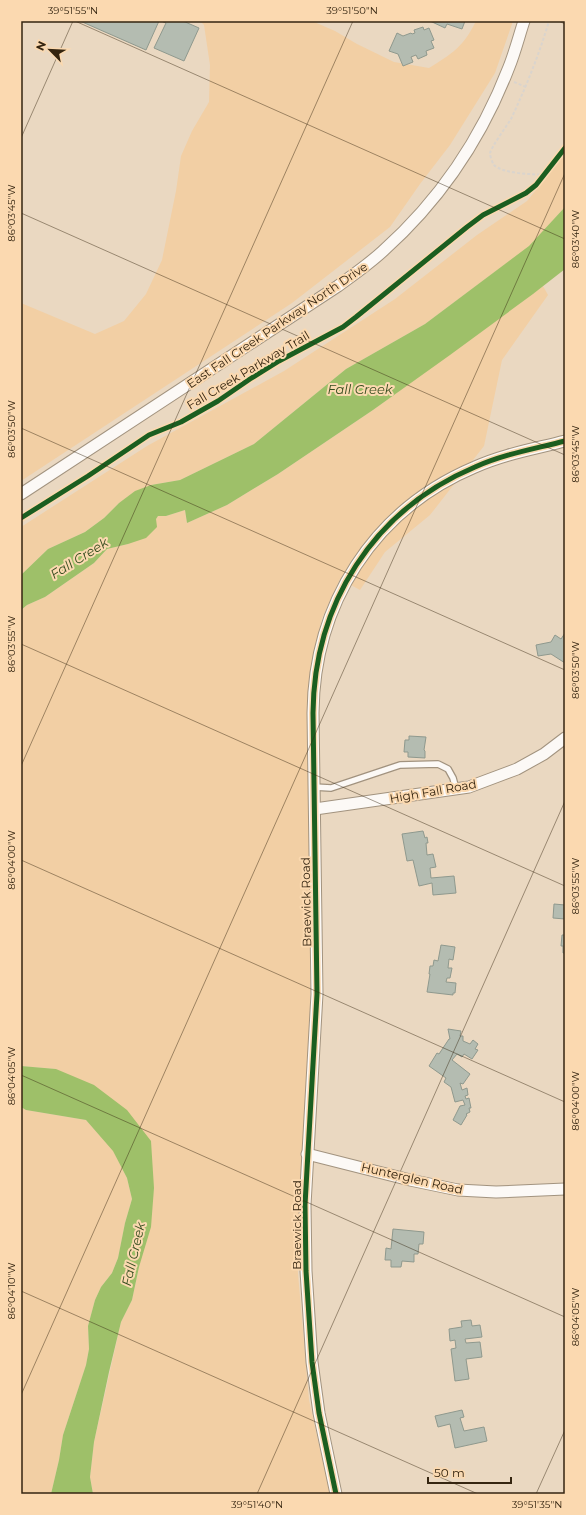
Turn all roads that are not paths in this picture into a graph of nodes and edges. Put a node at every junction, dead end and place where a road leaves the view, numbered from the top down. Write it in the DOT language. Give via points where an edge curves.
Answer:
graph roads {
  1 [pos="524,21"];
  2 [pos="565,441"];
  3 [pos="21,494"];
  4 [pos="565,738"];
  5 [pos="314,787"];
  6 [pos="456,789"];
  7 [pos="315,809"];
  8 [pos="307,1154"];
  9 [pos="565,1189"];
  10 [pos="336,1494"];
  1 -- 3 [label="street, East Fall Creek Parkway North Drive" via="501,87 470,147 444,186 411,225 385,250 338,286"];
  2 -- 5 [label="street, Braewick Road" via="490,461 447,481 417,501 390,524 369,547 346,581 333,608 319,652 313,693"];
  4 -- 6 [label="street, High Fall Road" via="544,754 517,769 479,784"];
  5 -- 6 [label="lane" via="331,788 400,765 438,764 448,770"];
  5 -- 7 [label="street, Braewick Road"];
  6 -- 7 [label="street, High Fall Road"];
  7 -- 8 [label="street, Braewick Road" via="317,994"];
  8 -- 9 [label="street, Hunterglen Road" via="458,1190 496,1192"];
  8 -- 10 [label="street, Braewick Road" via="305,1225 309,1332 319,1413"];
}
